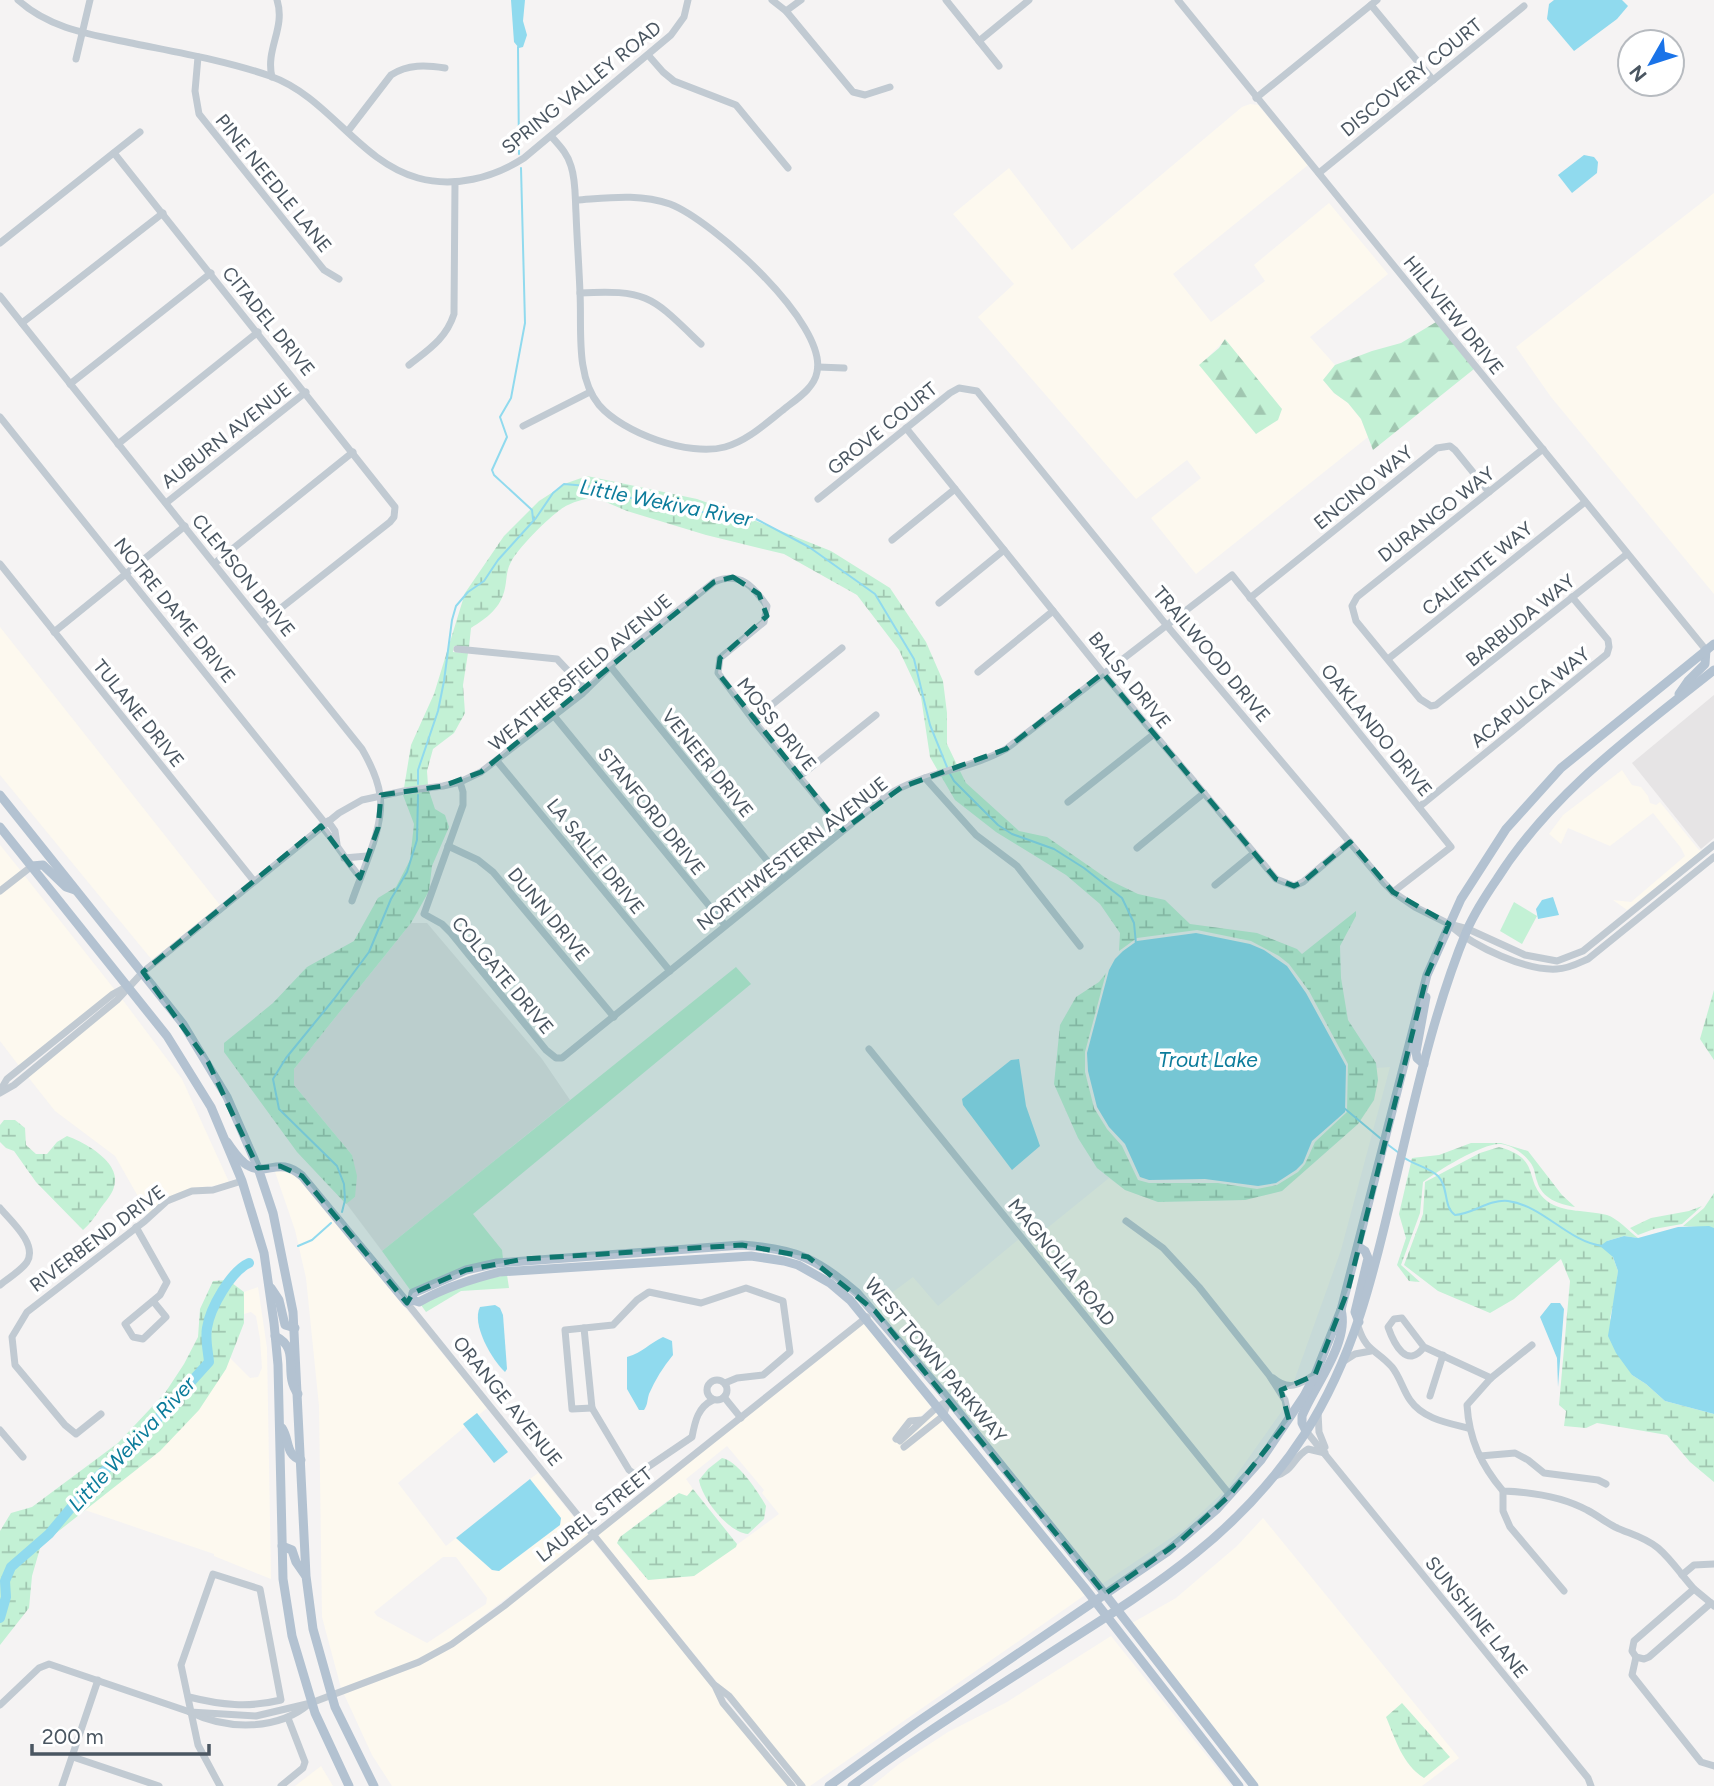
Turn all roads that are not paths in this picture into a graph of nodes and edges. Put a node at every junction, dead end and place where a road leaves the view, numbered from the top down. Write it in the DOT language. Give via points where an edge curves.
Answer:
graph roads {
  1 [pos="18,0"];
  2 [pos="90,0"];
  3 [pos="277,0"];
  4 [pos="688,0"];
  5 [pos="772,0"];
  6 [pos="801,0"];
  7 [pos="946,0"];
  8 [pos="1029,0"];
  9 [pos="1178,0"];
  10 [pos="1374,3"];
  11 [pos="1524,6"];
  12 [pos="786,11"];
  13 [pos="81,33"];
  14 [pos="979,41"];
  15 [pos="649,56"];
  16 [pos="198,57"];
  17 [pos="76,59"];
  18 [pos="999,66"];
  19 [pos="445,68"];
  20 [pos="272,77"];
  21 [pos="1433,80"];
  22 [pos="890,87"];
  23 [pos="1256,98"];
  24 [pos="348,131"];
  25 [pos="140,132"];
  26 [pos="551,136"];
  27 [pos="114,153"];
  28 [pos="788,168"];
  29 [pos="1319,173"];
  30 [pos="455,182"];
  31 [pos="576,200"];
  32 [pos="163,213"];
  33 [pos="0,243"];
  34 [pos="211,273"];
  35 [pos="339,279"];
  36 [pos="580,293"];
  37 [pos="0,296"];
  38 [pos="22,323"];
  39 [pos="258,332"];
  40 [pos="701,344"];
  41 [pos="409,365"];
  42 [pos="818,367"];
  43 [pos="844,368"];
  44 [pos="70,384"];
  45 [pos="968,388"];
  46 [pos="306,392"];
  47 [pos="590,392"];
  48 [pos="0,417"];
  49 [pos="523,426"];
  50 [pos="906,428"];
  51 [pos="118,444"];
  52 [pos="1543,449"];
  53 [pos="353,452"];
  54 [pos="956,489"];
  55 [pos="1489,492"];
  56 [pos="818,499"];
  57 [pos="1585,502"];
  58 [pos="166,503"];
  59 [pos="185,526"];
  60 [pos="892,540"];
  61 [pos="1004,551"];
  62 [pos="1627,554"];
  63 [pos="215,563"];
  64 [pos="0,564"];
  65 [pos="125,574"];
  66 [pos="1232,575"];
  67 [pos="1250,597"];
  68 [pos="1572,597"];
  69 [pos="939,603"];
  70 [pos="767,606"];
  71 [pos="1053,611"];
  72 [pos="262,623"];
  73 [pos="1168,627"];
  74 [pos="54,632"];
  75 [pos="1710,647"];
  76 [pos="842,648"];
  77 [pos="457,649"];
  78 [pos="1388,659"];
  79 [pos="610,666"];
  80 [pos="1714,670"];
  81 [pos="978,672"];
  82 [pos="1103,673"];
  83 [pos="586,690"];
  84 [pos="1675,701"];
  85 [pos="876,715"];
  86 [pos="554,716"];
  87 [pos="753,720"];
  88 [pos="1154,734"];
  89 [pos="497,761"];
  90 [pos="799,776"];
  91 [pos="925,778"];
  92 [pos="460,782"];
  93 [pos="1204,793"];
  94 [pos="0,795"];
  95 [pos="381,795"];
  96 [pos="1068,802"];
  97 [pos="1419,807"];
  98 [pos="325,824"];
  99 [pos="0,827"];
  100 [pos="843,830"];
  101 [pos="1350,842"];
  102 [pos="1714,845"];
  103 [pos="448,846"];
  104 [pos="1137,848"];
  105 [pos="1254,853"];
  106 [pos="368,856"];
  107 [pos="1714,857"];
  108 [pos="344,858"];
  109 [pos="32,866"];
  110 [pos="360,877"];
  111 [pos="782,879"];
  112 [pos="254,881"];
  113 [pos="1215,885"];
  114 [pos="77,890"];
  115 [pos="0,891"];
  116 [pos="1393,892"];
  117 [pos="352,901"];
  118 [pos="1449,924"];
  119 [pos="725,925"];
  120 [pos="1466,934"];
  121 [pos="1080,946"];
  122 [pos="670,971"];
  123 [pos="143,972"];
  124 [pos="1427,975"];
  125 [pos="128,986"];
  126 [pos="614,1017"];
  127 [pos="869,1049"];
  128 [pos="556,1058"];
  129 [pos="1424,1064"];
  130 [pos="0,1092"];
  131 [pos="227,1142"];
  132 [pos="258,1168"];
  133 [pos="242,1181"];
  134 [pos="0,1208"];
  135 [pos="1126,1221"];
  136 [pos="136,1227"];
  137 [pos="1359,1247"];
  138 [pos="0,1284"];
  139 [pos="270,1287"];
  140 [pos="153,1301"];
  141 [pos="409,1301"];
  142 [pos="1341,1310"];
  143 [pos="874,1311"];
  144 [pos="866,1318"];
  145 [pos="1358,1324"];
  146 [pos="295,1328"];
  147 [pos="584,1328"];
  148 [pos="275,1336"];
  149 [pos="1532,1345"];
  150 [pos="1424,1347"];
  151 [pos="1371,1350"];
  152 [pos="1443,1355"];
  153 [pos="1344,1361"];
  154 [pos="1269,1375"];
  155 [pos="1315,1375"];
  156 [pos="1491,1378"];
  157 [pos="725,1383"];
  158 [pos="299,1395"];
  159 [pos="1430,1396"];
  160 [pos="724,1397"];
  161 [pos="713,1400"];
  162 [pos="949,1400"];
  163 [pos="592,1408"];
  164 [pos="936,1408"];
  165 [pos="1318,1412"];
  166 [pos="101,1414"];
  167 [pos="943,1416"];
  168 [pos="741,1418"];
  169 [pos="1289,1420"];
  170 [pos="280,1423"];
  171 [pos="1468,1428"];
  172 [pos="0,1430"];
  173 [pos="1306,1431"];
  174 [pos="1326,1453"];
  175 [pos="1480,1456"];
  176 [pos="23,1457"];
  177 [pos="301,1460"];
  178 [pos="1338,1468"];
  179 [pos="1275,1476"];
  180 [pos="1606,1484"];
  181 [pos="1503,1491"];
  182 [pos="1230,1495"];
  183 [pos="593,1535"];
  184 [pos="282,1546"];
  185 [pos="1714,1563"];
  186 [pos="306,1576"];
  187 [pos="1682,1576"];
  188 [pos="1694,1589"];
  189 [pos="1564,1591"];
  190 [pos="1105,1594"];
  191 [pos="1095,1601"];
  192 [pos="1712,1604"];
  193 [pos="1117,1610"];
  194 [pos="1107,1617"];
  195 [pos="1636,1657"];
  196 [pos="98,1680"];
  197 [pos="974,1684"];
  198 [pos="715,1686"];
  199 [pos="331,1695"];
  200 [pos="189,1696"];
  201 [pos="953,1698"];
  202 [pos="311,1703"];
  203 [pos="0,1705"];
  204 [pos="959,1712"];
  205 [pos="190,1713"];
  206 [pos="288,1718"];
  207 [pos="936,1727"];
  208 [pos="72,1757"];
  209 [pos="1714,1766"];
  210 [pos="62,1786"];
  211 [pos="159,1786"];
  212 [pos="220,1786"];
  213 [pos="281,1786"];
  214 [pos="349,1786"];
  215 [pos="374,1786"];
  216 [pos="792,1786"];
  217 [pos="802,1786"];
  218 [pos="829,1786"];
  219 [pos="852,1786"];
  220 [pos="1239,1786"];
  221 [pos="1254,1786"];
  222 [pos="1591,1786"];
  1 -- 13 [label="street, SPRING VALLEY ROAD"];
  2 -- 13 [label="street"];
  3 -- 20 [label="street" via="281,14 269,63"];
  4 -- 15 [label="street, SPRING VALLEY ROAD" via="679,27"];
  5 -- 12 [label="street"];
  6 -- 12 [label="street"];
  7 -- 14 [label="street"];
  8 -- 14 [label="street"];
  9 -- 23 [label="street, HILLVIEW DRIVE"];
  10 -- 21 [label="street"];
  10 -- 23 [label="street"];
  11 -- 21 [label="street, DISCOVERY COURT"];
  12 -- 22 [label="street" via="852,92 866,95"];
  13 -- 16 [label="street, SPRING VALLEY ROAD"];
  13 -- 17 [label="street"];
  14 -- 18 [label="street"];
  15 -- 26 [label="street, SPRING VALLEY ROAD"];
  15 -- 28 [label="street" via="674,81 736,105"];
  16 -- 20 [label="street, SPRING VALLEY ROAD"];
  16 -- 35 [label="street, PINE NEEDLE LANE" via="195,91 199,114 324,270"];
  19 -- 24 [label="street" via="399,69"];
  20 -- 24 [label="street, SPRING VALLEY ROAD" via="304,95"];
  21 -- 29 [label="street, DISCOVERY COURT"];
  23 -- 29 [label="street, HILLVIEW DRIVE"];
  24 -- 30 [label="street, SPRING VALLEY ROAD" via="389,167 418,178"];
  25 -- 27 [label="street"];
  26 -- 30 [label="street, SPRING VALLEY ROAD" via="510,167"];
  26 -- 31 [label="street" via="571,164"];
  27 -- 32 [label="street, CITADEL DRIVE"];
  27 -- 33 [label="street"];
  29 -- 52 [label="street, HILLVIEW DRIVE"];
  30 -- 41 [label="street" via="454,314 440,341"];
  31 -- 36 [label="street"];
  31 -- 42 [label="street" via="639,197 668,204 698,219 762,275 806,328 815,345"];
  32 -- 34 [label="street, CITADEL DRIVE"];
  32 -- 38 [label="street"];
  34 -- 39 [label="street, CITADEL DRIVE"];
  34 -- 44 [label="street"];
  36 -- 40 [label="street" via="615,291 646,297"];
  36 -- 47 [label="street" via="584,373"];
  37 -- 38 [label="street, CLEMSON DRIVE"];
  38 -- 44 [label="street, CLEMSON DRIVE"];
  39 -- 46 [label="street, CITADEL DRIVE"];
  39 -- 51 [label="street"];
  42 -- 43 [label="street"];
  42 -- 47 [label="street" via="810,386 790,404 740,442 713,449 634,431 608,414"];
  44 -- 51 [label="street, CLEMSON DRIVE"];
  45 -- 50 [label="street, GROVE COURT" via="950,393"];
  45 -- 73 [label="street, TRAILWOOD DRIVE" via="981,394"];
  46 -- 53 [label="street, CITADEL DRIVE"];
  46 -- 58 [label="street, AUBURN AVENUE"];
  47 -- 49 [label="street"];
  48 -- 65 [label="street, NOTRE DAME DRIVE"];
  50 -- 54 [label="street, BALSA DRIVE"];
  50 -- 56 [label="street, GROVE COURT"];
  51 -- 58 [label="street, CLEMSON DRIVE"];
  52 -- 55 [label="street, DURANGO WAY"];
  52 -- 57 [label="street, HILLVIEW DRIVE"];
  53 -- 63 [label="street"];
  53 -- 72 [label="street, CITADEL DRIVE" via="393,501 396,512 390,522"];
  54 -- 60 [label="street"];
  54 -- 61 [label="street, BALSA DRIVE"];
  55 -- 67 [label="street, ENCINO WAY" via="1455,450 1437,448"];
  55 -- 78 [label="street, DURANGO WAY" via="1357,597 1352,606 1356,621"];
  57 -- 62 [label="street, HILLVIEW DRIVE"];
  57 -- 78 [label="street, CALIENTE WAY"];
  58 -- 59 [label="street, CLEMSON DRIVE"];
  59 -- 63 [label="street, CLEMSON DRIVE"];
  59 -- 65 [label="street"];
  61 -- 69 [label="street"];
  61 -- 71 [label="street, BALSA DRIVE"];
  62 -- 68 [label="street, BARBUDA WAY"];
  62 -- 75 [label="street, HILLVIEW DRIVE"];
  63 -- 72 [label="street, CLEMSON DRIVE"];
  64 -- 74 [label="street, TULANE DRIVE"];
  65 -- 74 [label="street"];
  65 -- 98 [label="street, NOTRE DAME DRIVE"];
  66 -- 67 [label="street, OAKLANDO DRIVE"];
  66 -- 73 [label="street, NORTHWESTERN AVENUE"];
  67 -- 97 [label="street, OAKLANDO DRIVE"];
  68 -- 78 [label="street, BARBUDA WAY" via="1444,701 1431,706"];
  68 -- 97 [label="street, ACAPULCA WAY" via="1608,640 1606,654"];
  70 -- 79 [label="street, WEATHERSFIELD AVENUE" via="743,581 723,578"];
  70 -- 87 [label="street, MOSS DRIVE" via="764,622 727,651 718,665 721,679"];
  71 -- 81 [label="street"];
  71 -- 82 [label="street, BALSA DRIVE"];
  72 -- 95 [label="street, CLEMSON DRIVE" via="362,749"];
  73 -- 82 [label="street, NORTHWESTERN AVENUE"];
  73 -- 101 [label="street, TRAILWOOD DRIVE"];
  74 -- 112 [label="street, TULANE DRIVE"];
  75 -- 84 [label="main road" via="1705,664"];
  75 -- 118 [label="main road" via="1582,749 1542,787 1490,852"];
  76 -- 87 [label="street"];
  77 -- 83 [label="street" via="557,659"];
  79 -- 83 [label="street, WEATHERSFIELD AVENUE"];
  79 -- 111 [label="street, VENEER DRIVE"];
  80 -- 84 [label="main road"];
  82 -- 88 [label="street, BALSA DRIVE"];
  82 -- 91 [label="street, NORTHWESTERN AVENUE" via="1006,749"];
  83 -- 86 [label="street, WEATHERSFIELD AVENUE"];
  84 -- 120 [label="main road" via="1547,812 1506,864"];
  85 -- 90 [label="street"];
  86 -- 89 [label="street, WEATHERSFIELD AVENUE"];
  86 -- 119 [label="street, STANFORD DRIVE"];
  87 -- 90 [label="street, MOSS DRIVE"];
  88 -- 93 [label="street, BALSA DRIVE"];
  88 -- 96 [label="street"];
  89 -- 92 [label="street, WEATHERSFIELD AVENUE"];
  89 -- 122 [label="street, LA SALLE DRIVE"];
  90 -- 100 [label="street, MOSS DRIVE"];
  91 -- 100 [label="street, NORTHWESTERN AVENUE" via="893,791"];
  91 -- 121 [label="street" via="976,835 1017,866"];
  92 -- 95 [label="street, WEATHERSFIELD AVENUE"];
  92 -- 103 [label="street" via="464,799"];
  93 -- 104 [label="street"];
  93 -- 105 [label="street, BALSA DRIVE"];
  94 -- 114 [label="main road"];
  95 -- 98 [label="street, WEATHERSFIELD AVENUE" via="349,807"];
  95 -- 106 [label="street, CLEMSON DRIVE"];
  97 -- 116 [label="street, OAKLANDO DRIVE" via="1451,847"];
  98 -- 108 [label="street, NOTRE DAME DRIVE"];
  98 -- 112 [label="street, WEATHERSFIELD AVENUE"];
  99 -- 109 [label="main road"];
  100 -- 111 [label="street, NORTHWESTERN AVENUE"];
  101 -- 105 [label="street, BALSA DRIVE" via="1294,886 1276,878"];
  101 -- 116 [label="street, TRAILWOOD DRIVE"];
  102 -- 120 [label="street" via="1569,958 1558,961 1525,955"];
  103 -- 126 [label="street, DUNN DRIVE" via="493,872"];
  103 -- 128 [label="street, COLGATE DRIVE" via="424,914 451,933"];
  105 -- 113 [label="street"];
  106 -- 108 [label="street"];
  106 -- 110 [label="street, CLEMSON DRIVE"];
  107 -- 120 [label="street" via="1572,966 1558,970 1523,964"];
  108 -- 110 [label="street, NOTRE DAME DRIVE"];
  109 -- 114 [label="main road" via="43,865 66,887"];
  109 -- 115 [label="street"];
  109 -- 125 [label="main road"];
  110 -- 117 [label="street, CLEMSON DRIVE"];
  111 -- 119 [label="street, NORTHWESTERN AVENUE"];
  112 -- 123 [label="street, WEATHERSFIELD AVENUE"];
  114 -- 123 [label="main road"];
  116 -- 118 [label="street, TRAILWOOD DRIVE"];
  118 -- 120 [label="street, TRAILWOOD DRIVE"];
  118 -- 124 [label="main road"];
  119 -- 122 [label="street, NORTHWESTERN AVENUE"];
  120 -- 129 [label="main road" via="1442,993"];
  122 -- 126 [label="street, NORTHWESTERN AVENUE"];
  123 -- 125 [label="street, WEATHERSFIELD AVENUE"];
  123 -- 132 [label="main road" via="208,1062"];
  124 -- 129 [label="main road" via="1416,1052"];
  124 -- 137 [label="main road"];
  125 -- 130 [label="street, WEATHERSFIELD AVENUE" via="117,1000"];
  125 -- 131 [label="main road" via="190,1071"];
  126 -- 128 [label="street, NORTHWESTERN AVENUE" via="568,1055"];
  127 -- 182 [label="street, MAGNOLIA ROAD"];
  129 -- 145 [label="main road"];
  131 -- 132 [label="main road" via="249,1167"];
  131 -- 133 [label="main road"];
  132 -- 141 [label="main road, ORANGE AVENUE" via="293,1168"];
  132 -- 146 [label="main road" via="273,1213"];
  133 -- 136 [label="street, RIVERBEND DRIVE" via="167,1201"];
  133 -- 139 [label="main road"];
  134 -- 138 [label="street" via="23,1236 29,1257"];
  135 -- 154 [label="street" via="1163,1248"];
  136 -- 140 [label="street" via="167,1282"];
  136 -- 166 [label="street, RIVERBEND DRIVE" via="27,1312 12,1337 15,1365 65,1425 76,1434"];
  137 -- 142 [label="main road"];
  137 -- 145 [label="main road" via="1368,1258 1355,1312"];
  139 -- 146 [label="main road" via="279,1300 285,1325"];
  139 -- 148 [label="main road"];
  140 -- 140 [label="street" via="125,1324 133,1337 143,1339 166,1317"];
  141 -- 143 [label="main road, WEST TOWN PARKWAY" via="413,1293 440,1280 497,1263 742,1245 774,1247 808,1257 840,1278"];
  141 -- 144 [label="main road, WEST TOWN PARKWAY" via="419,1302 465,1280 500,1272 751,1256 783,1261 814,1273"];
  141 -- 183 [label="street, ORANGE AVENUE"];
  142 -- 155 [label="main road"];
  142 -- 173 [label="main road" via="1345,1323 1302,1416"];
  143 -- 144 [label="street, LAUREL STREET"];
  143 -- 162 [label="main road, WEST TOWN PARKWAY"];
  144 -- 164 [label="main road, WEST TOWN PARKWAY"];
  144 -- 168 [label="street, LAUREL STREET"];
  145 -- 151 [label="street"];
  145 -- 153 [label="main road"];
  146 -- 158 [label="main road"];
  147 -- 157 [label="street" via="613,1325 649,1292 701,1303 746,1288 783,1301 790,1352 763,1375"];
  147 -- 163 [label="street"];
  147 -- 163 [label="street" via="565,1329 572,1409"];
  148 -- 158 [label="main road" via="289,1346 292,1385"];
  148 -- 170 [label="main road"];
  149 -- 156 [label="street"];
  150 -- 150 [label="street" via="1402,1318 1388,1328 1404,1354 1419,1354"];
  150 -- 152 [label="street"];
  151 -- 153 [label="street"];
  151 -- 171 [label="street" via="1397,1373 1410,1401 1423,1413"];
  152 -- 156 [label="street"];
  152 -- 159 [label="street"];
  153 -- 165 [label="main road"];
  154 -- 155 [label="street" via="1292,1387"];
  154 -- 169 [label="street" via="1284,1400"];
  155 -- 169 [label="main road"];
  156 -- 171 [label="street" via="1467,1405"];
  157 -- 160 [label="street"];
  157 -- 161 [label="street" via="715,1379 707,1386"];
  158 -- 177 [label="main road"];
  160 -- 161 [label="street"];
  160 -- 168 [label="street"];
  161 -- 163 [label="street" via="695,1419 692,1437 636,1475"];
  162 -- 164 [label="street"];
  162 -- 167 [label="street"];
  162 -- 190 [label="main road, WEST TOWN PARKWAY"];
  164 -- 167 [label="main road, WEST TOWN PARKWAY"];
  164 -- 167 [label="street" via="900,1442"];
  165 -- 173 [label="main road"];
  165 -- 178 [label="street, SUNSHINE LANE" via="1321,1441"];
  167 -- 191 [label="main road, WEST TOWN PARKWAY"];
  168 -- 183 [label="street, LAUREL STREET"];
  169 -- 182 [label="main road"];
  170 -- 177 [label="main road" via="290,1451"];
  170 -- 184 [label="main road"];
  171 -- 175 [label="street"];
  172 -- 176 [label="street"];
  173 -- 174 [label="street, SUNSHINE LANE"];
  173 -- 179 [label="main road"];
  174 -- 178 [label="street, SUNSHINE LANE"];
  174 -- 179 [label="street" via="1308,1449 1286,1473"];
  175 -- 180 [label="street" via="1515,1453 1544,1473"];
  175 -- 181 [label="street"];
  177 -- 186 [label="main road"];
  178 -- 222 [label="street, SUNSHINE LANE"];
  179 -- 193 [label="main road" via="1197,1554"];
  181 -- 187 [label="street" via="1529,1492 1589,1510 1604,1522 1648,1541"];
  181 -- 189 [label="street" via="1503,1511 1510,1527"];
  182 -- 190 [label="main road" via="1173,1547"];
  183 -- 198 [label="street, ORANGE AVENUE"];
  183 -- 199 [label="street, LAUREL STREET" via="452,1644 401,1670"];
  184 -- 186 [label="main road" via="292,1550"];
  184 -- 202 [label="main road" via="292,1636"];
  185 -- 187 [label="street" via="1694,1565"];
  186 -- 199 [label="main road" via="316,1646"];
  187 -- 188 [label="street"];
  188 -- 192 [label="street"];
  188 -- 195 [label="street" via="1634,1641"];
  190 -- 191 [label="main road"];
  190 -- 193 [label="main road, WEST TOWN PARKWAY"];
  191 -- 194 [label="main road, WEST TOWN PARKWAY"];
  191 -- 197 [label="main road"];
  192 -- 195 [label="street" via="1648,1657"];
  193 -- 194 [label="main road"];
  193 -- 221 [label="main road, WEST TOWN PARKWAY"];
  194 -- 204 [label="main road"];
  194 -- 220 [label="main road, WEST TOWN PARKWAY"];
  195 -- 209 [label="street" via="1632,1675 1701,1762"];
  196 -- 203 [label="street" via="44,1665"];
  196 -- 205 [label="street"];
  196 -- 208 [label="street"];
  197 -- 201 [label="main road"];
  197 -- 204 [label="main road"];
  198 -- 216 [label="street, ORANGE AVENUE" via="723,1703"];
  198 -- 217 [label="street, ORANGE AVENUE" via="729,1696"];
  199 -- 202 [label="street, LAUREL STREET"];
  199 -- 215 [label="main road"];
  200 -- 200 [label="street" via="222,1705 281,1700 260,1589 213,1574 181,1665"];
  200 -- 205 [label="street"];
  201 -- 207 [label="main road"];
  201 -- 218 [label="main road"];
  202 -- 205 [label="street" via="256,1716"];
  202 -- 206 [label="street"];
  202 -- 214 [label="main road"];
  204 -- 207 [label="main road"];
  205 -- 206 [label="street" via="233,1725"];
  205 -- 212 [label="street" via="198,1745"];
  206 -- 213 [label="street" via="305,1762"];
  207 -- 219 [label="main road"];
  208 -- 210 [label="street"];
  208 -- 211 [label="street"];
}
